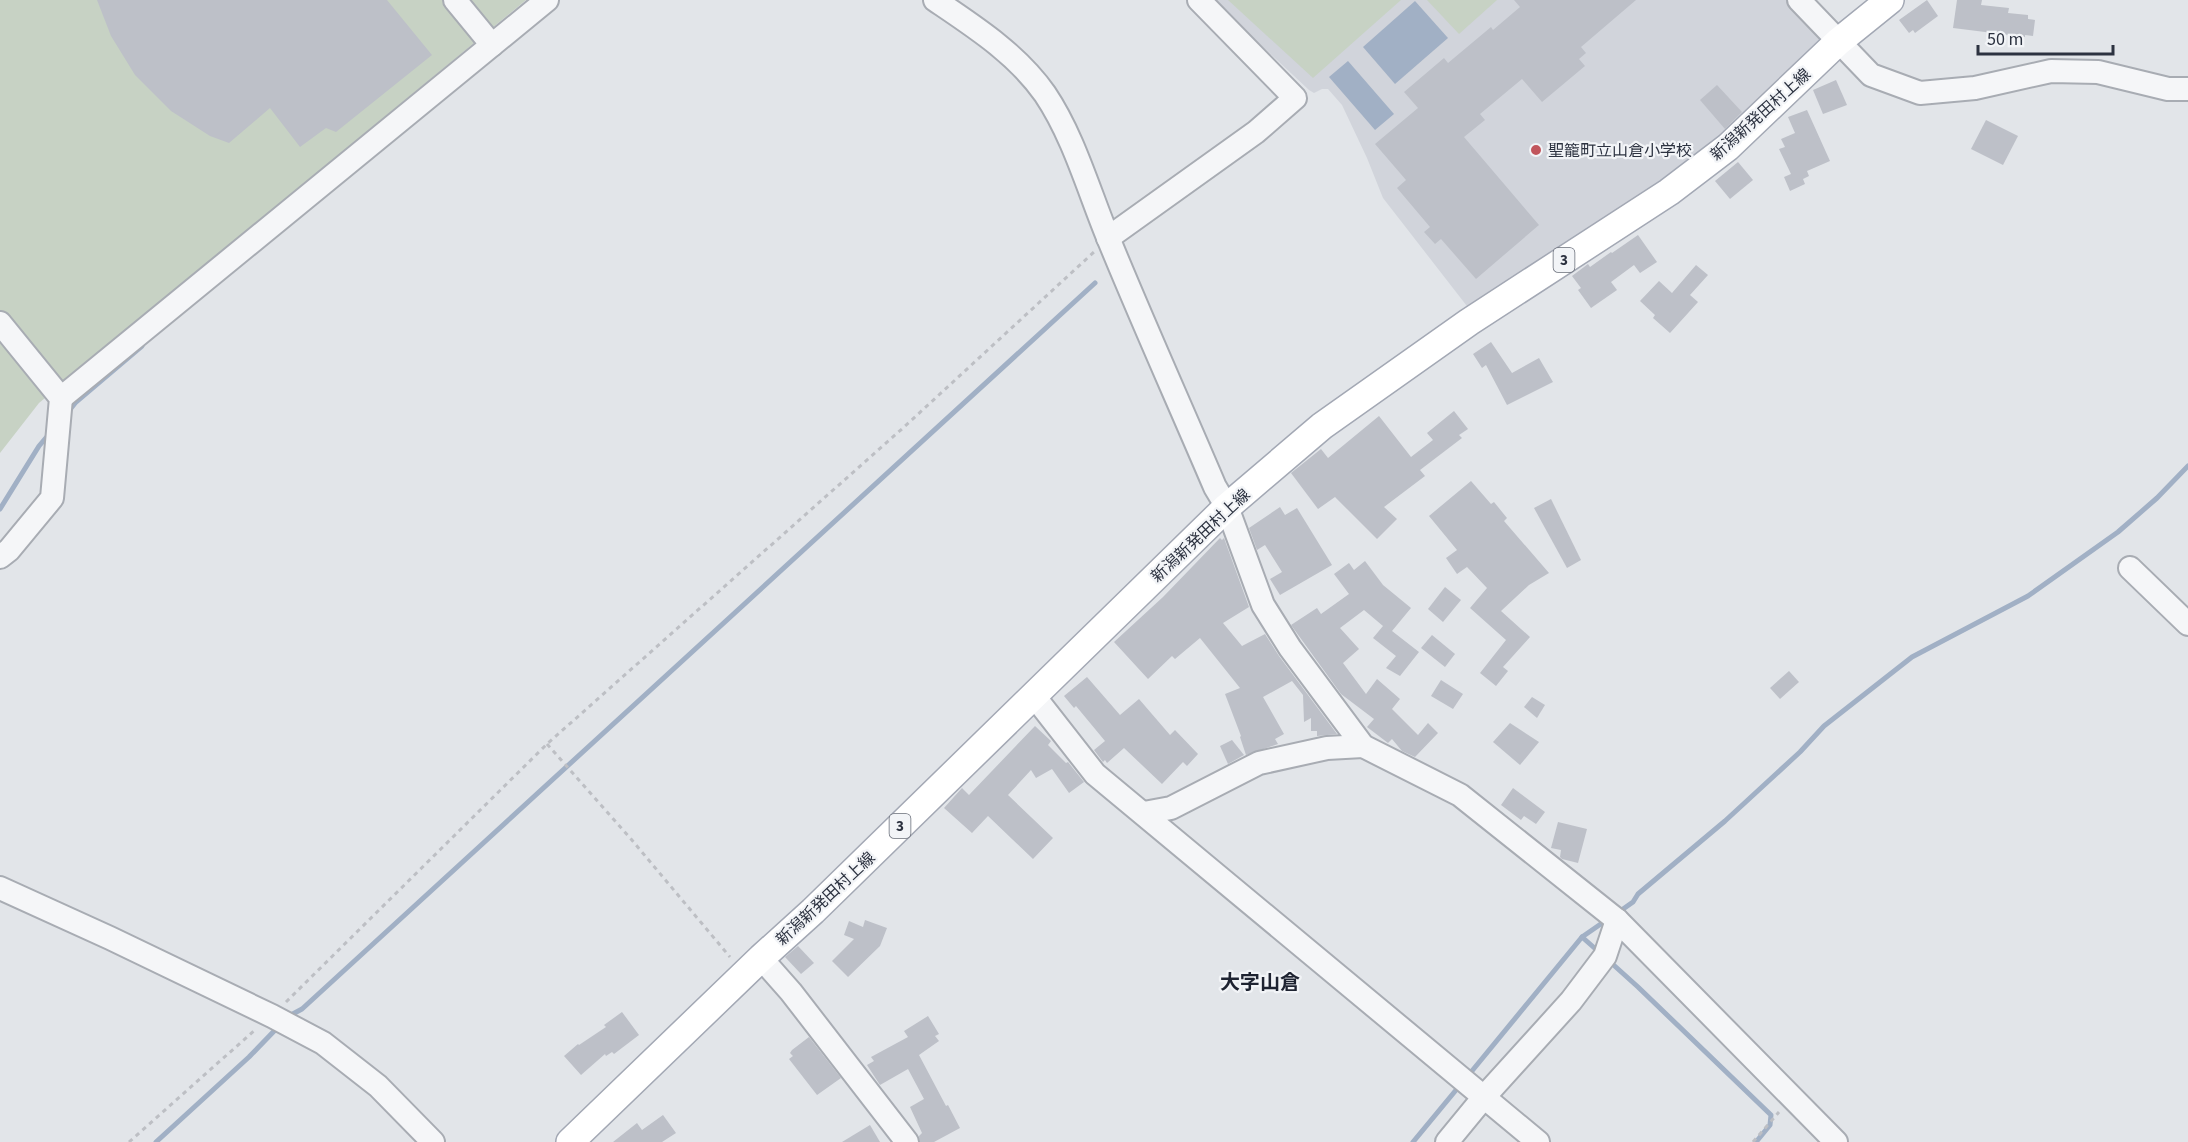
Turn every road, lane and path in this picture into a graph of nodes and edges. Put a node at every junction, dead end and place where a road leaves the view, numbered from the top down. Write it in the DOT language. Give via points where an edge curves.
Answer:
graph roads {
  1 [pos="455,0"];
  2 [pos="547,0"];
  3 [pos="935,0"];
  4 [pos="1199,0"];
  5 [pos="1799,0"];
  6 [pos="1890,0"];
  7 [pos="1838,42"];
  8 [pos="492,45"];
  9 [pos="2188,89"];
  10 [pos="1108,238"];
  11 [pos="0,322"];
  12 [pos="61,398"];
  13 [pos="1227,507"];
  14 [pos="0,557"];
  15 [pos="2130,568"];
  16 [pos="2188,624"];
  17 [pos="1034,696"];
  18 [pos="547,744"];
  19 [pos="1363,746"];
  20 [pos="1144,813"];
  21 [pos="0,888"];
  22 [pos="1617,920"];
  23 [pos="753,966"];
  24 [pos="272,1016"];
  25 [pos="1791,1097"];
  26 [pos="1484,1098"];
  27 [pos="129,1142"];
  28 [pos="434,1142"];
  29 [pos="570,1142"];
  30 [pos="907,1142"];
  31 [pos="1447,1142"];
  32 [pos="1538,1142"];
  33 [pos="1753,1142"];
  34 [pos="1836,1142"];
  1 -- 8 [label="street"];
  2 -- 8 [label="street"];
  3 -- 10 [label="street" via="1014,58 1045,95 1077,156"];
  4 -- 10 [label="street" via="1295,98 1256,132"];
  5 -- 7 [label="street"];
  6 -- 7 [label="main road, 新潟新発田村上線 / 3"];
  7 -- 9 [label="street" via="1871,75 1920,93 1975,88 2051,71 2098,72 2168,89"];
  7 -- 13 [label="main road, 新潟新発田村上線 / 3" via="1728,147 1669,192 1469,322 1322,426"];
  8 -- 12 [label="street"];
  10 -- 13 [label="street"];
  10 -- 18 [label="path" via="903,428"];
  11 -- 12 [label="street"];
  12 -- 14 [label="street" via="52,498"];
  13 -- 17 [label="main road, 新潟新発田村上線 / 3"];
  13 -- 19 [label="street" via="1263,605"];
  15 -- 16 [label="street"];
  17 -- 20 [label="street" via="1095,774"];
  17 -- 23 [label="main road, 新潟新発田村上線 / 3"];
  18 -- 23 [label="path" via="631,839"];
  18 -- 24 [label="path"];
  19 -- 20 [label="street" via="1327,748 1259,763 1171,808"];
  19 -- 22 [label="street" via="1460,795"];
  20 -- 26 [label="street"];
  21 -- 24 [label="street"];
  22 -- 25 [label="street"];
  22 -- 26 [label="street" via="1605,956 1571,1001"];
  23 -- 29 [label="main road, 新潟新発田村上線 / 3"];
  23 -- 30 [label="street" via="791,992"];
  24 -- 27 [label="path"];
  24 -- 28 [label="street" via="332,1050 378,1086"];
  25 -- 33 [label="path"];
  25 -- 34 [label="street"];
  26 -- 31 [label="street"];
  26 -- 32 [label="street"];
}
